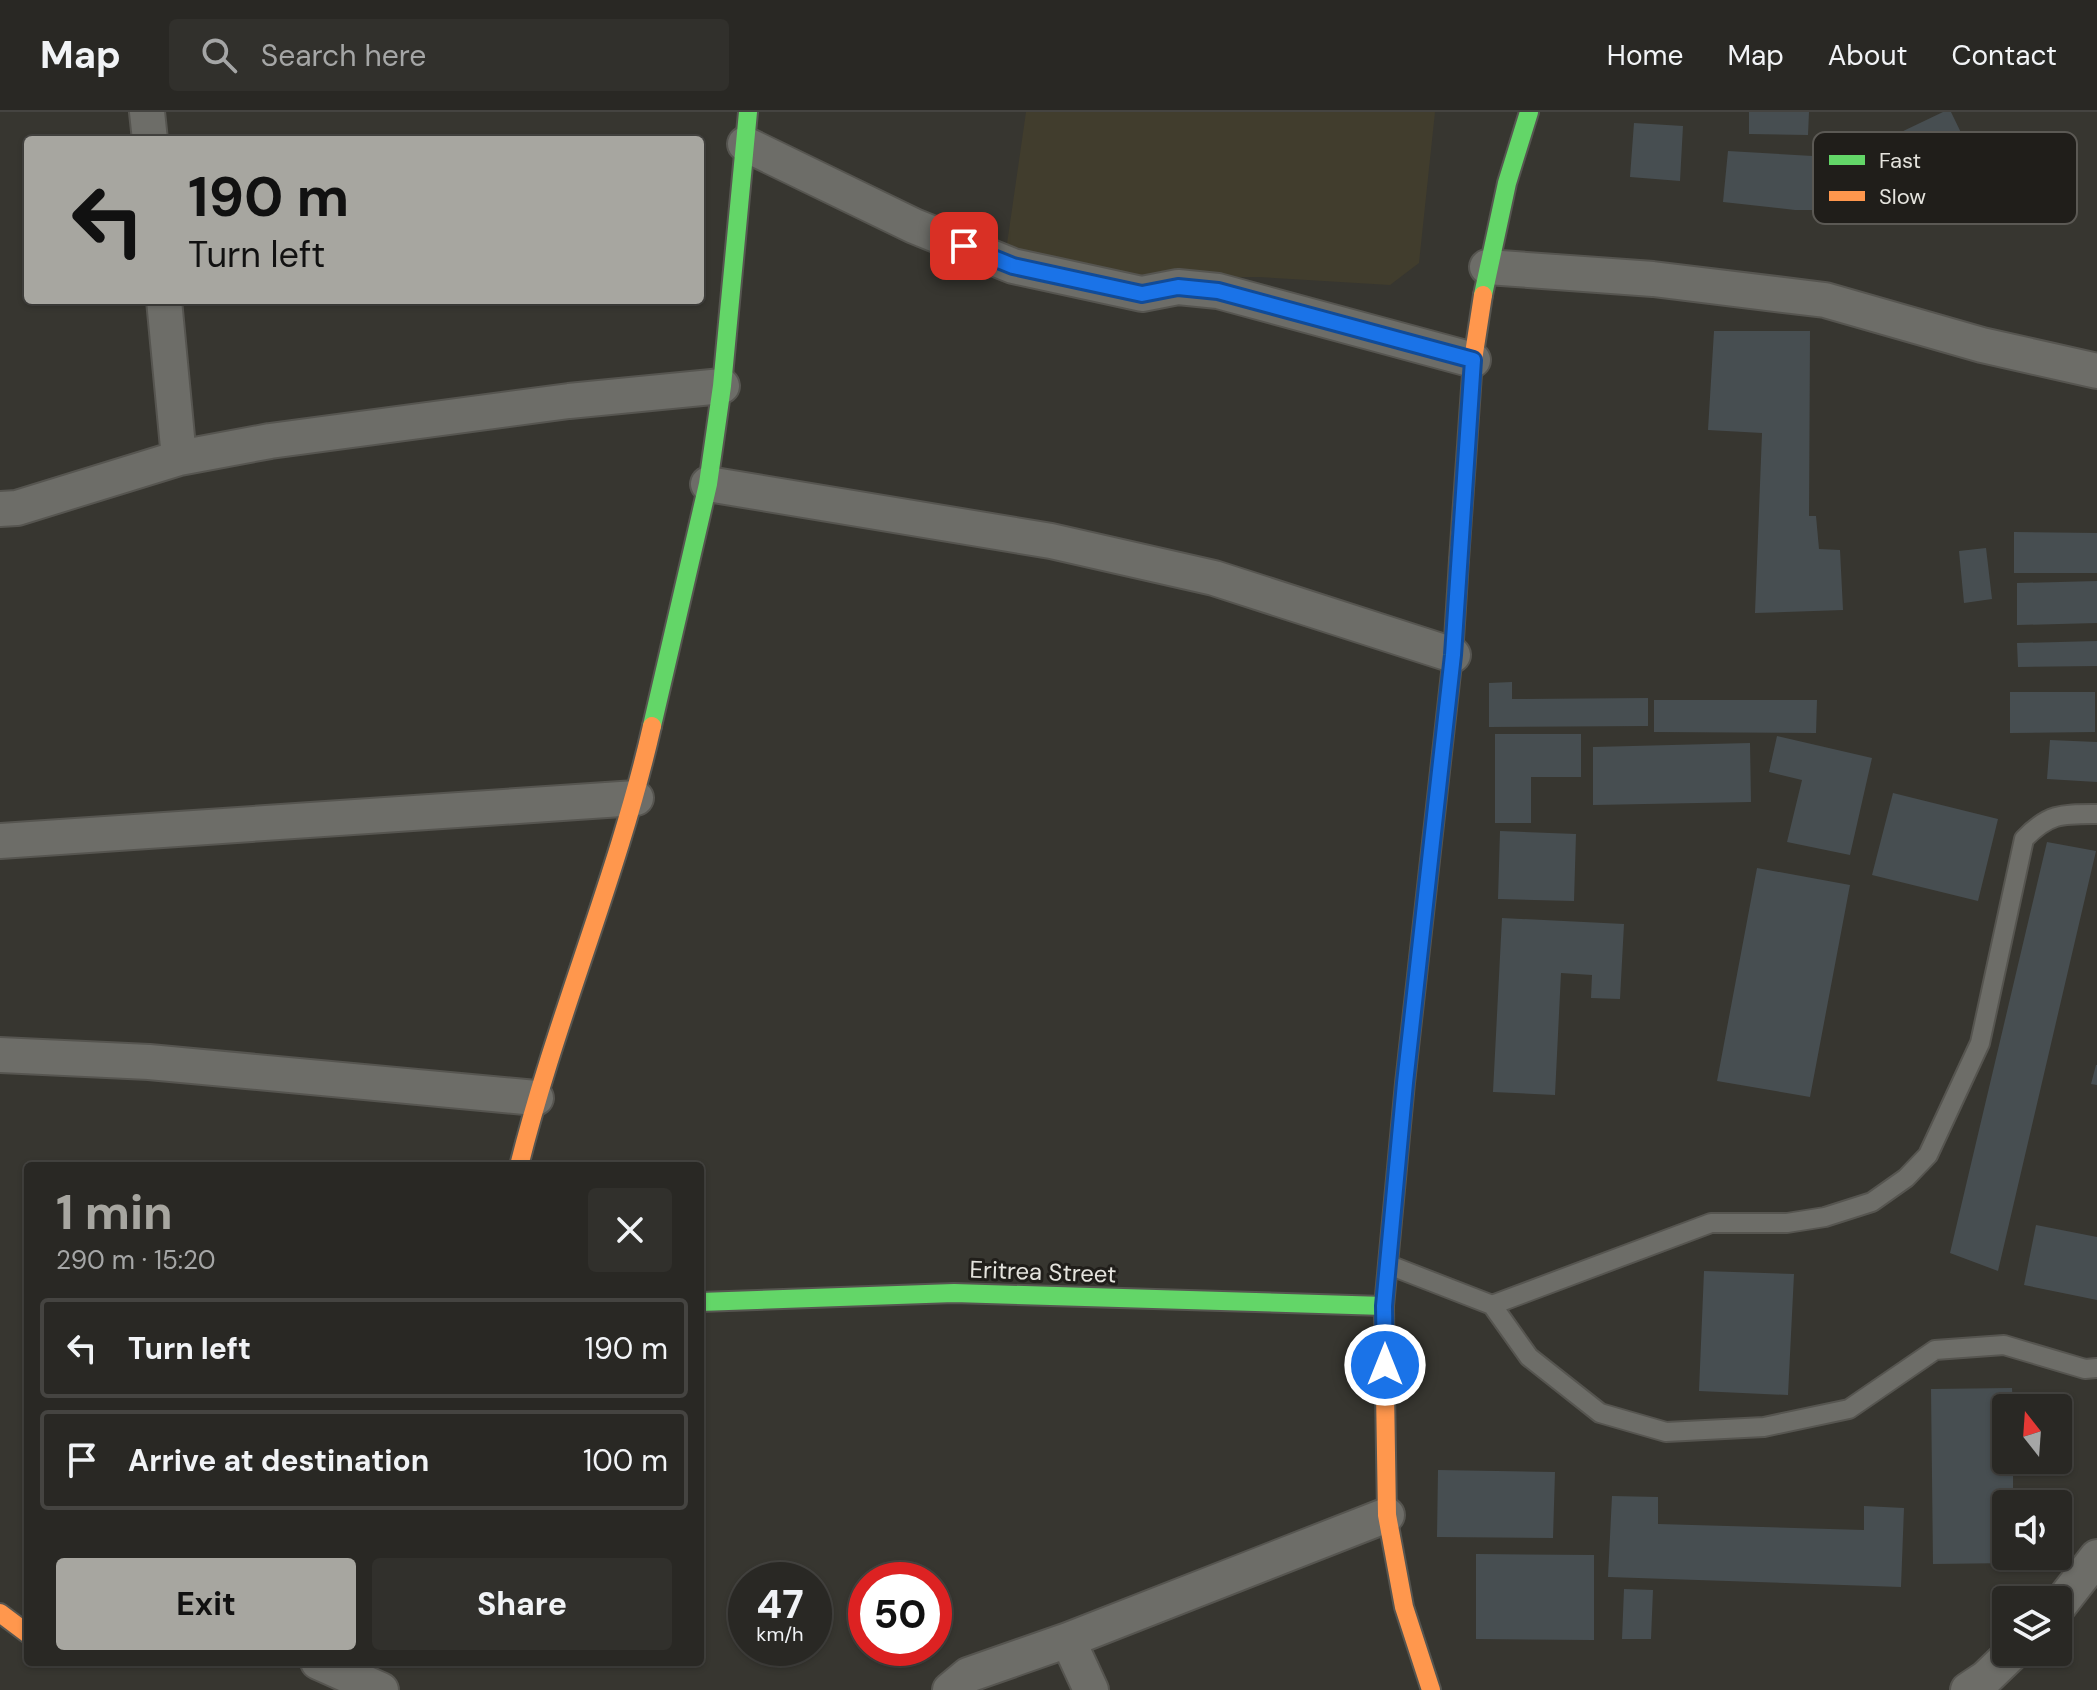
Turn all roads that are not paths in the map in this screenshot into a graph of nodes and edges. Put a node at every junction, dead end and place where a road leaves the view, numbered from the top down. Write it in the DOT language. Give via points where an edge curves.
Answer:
graph roads {
  1 [pos="147,112"];
  2 [pos="1529,112"];
  3 [pos="747,128"];
  4 [pos="150,136"];
  5 [pos="1487,267"];
  6 [pos="164,304"];
  7 [pos="1473,360"];
  8 [pos="2097,371"];
  9 [pos="722,386"];
  10 [pos="179,458"];
  11 [pos="708,484"];
  12 [pos="0,509"];
  13 [pos="1453,655"];
  14 [pos="636,798"];
  15 [pos="2097,814"];
  16 [pos="0,841"];
  17 [pos="0,1055"];
  18 [pos="536,1098"];
  19 [pos="520,1162"];
  20 [pos="1389,1265"];
  21 [pos="704,1302"];
  22 [pos="1492,1305"];
  23 [pos="1384,1306"];
  24 [pos="2097,1368"];
  25 [pos="1387,1515"];
  26 [pos="2097,1557"];
  27 [pos="2072,1589"];
  28 [pos="0,1613"];
  29 [pos="24,1631"];
  30 [pos="1068,1640"];
  31 [pos="324,1666"];
  32 [pos="1998,1666"];
  33 [pos="348,1683"];
  34 [pos="381,1690"];
  35 [pos="950,1690"];
  36 [pos="1091,1690"];
  37 [pos="1431,1690"];
  38 [pos="1968,1690"];
  1 -- 4 [label="street"];
  2 -- 5 [label="street"];
  3 -- 7 [label="street" via="914,226 1013,266 1142,294 1178,287 1218,291"];
  3 -- 9 [label="street"];
  5 -- 7 [label="street"];
  5 -- 8 [label="street" via="1653,279 1825,300"];
  6 -- 10 [label="street"];
  7 -- 13 [label="street"];
  9 -- 10 [label="street" via="270,441"];
  9 -- 11 [label="street"];
  10 -- 12 [label="street"];
  11 -- 13 [label="street" via="1051,541 1214,578"];
  11 -- 14 [label="street"];
  13 -- 20 [label="street"];
  14 -- 16 [label="street"];
  14 -- 18 [label="street"];
  15 -- 22 [label="lane" via="2062,814 2041,822 2024,839 1980,1043 1928,1155 1906,1178 1872,1202 1825,1217 1711,1223"];
  17 -- 18 [label="street" via="149,1062"];
  18 -- 19 [label="street"];
  20 -- 22 [label="lane"];
  20 -- 23 [label="street"];
  21 -- 23 [label="street, Eritrea Street" via="954,1293"];
  22 -- 24 [label="lane" via="1529,1357 1600,1413 1666,1432 1764,1427 1849,1409 1935,1350 2004,1345"];
  23 -- 25 [label="street"];
  25 -- 30 [label="street"];
  25 -- 37 [label="street" via="1404,1607"];
  26 -- 27 [label="street"];
  28 -- 29 [label="street"];
  30 -- 35 [label="street" via="968,1675"];
  30 -- 36 [label="street"];
  31 -- 33 [label="street"];
  32 -- 38 [label="street"];
  33 -- 34 [label="street"];
}
